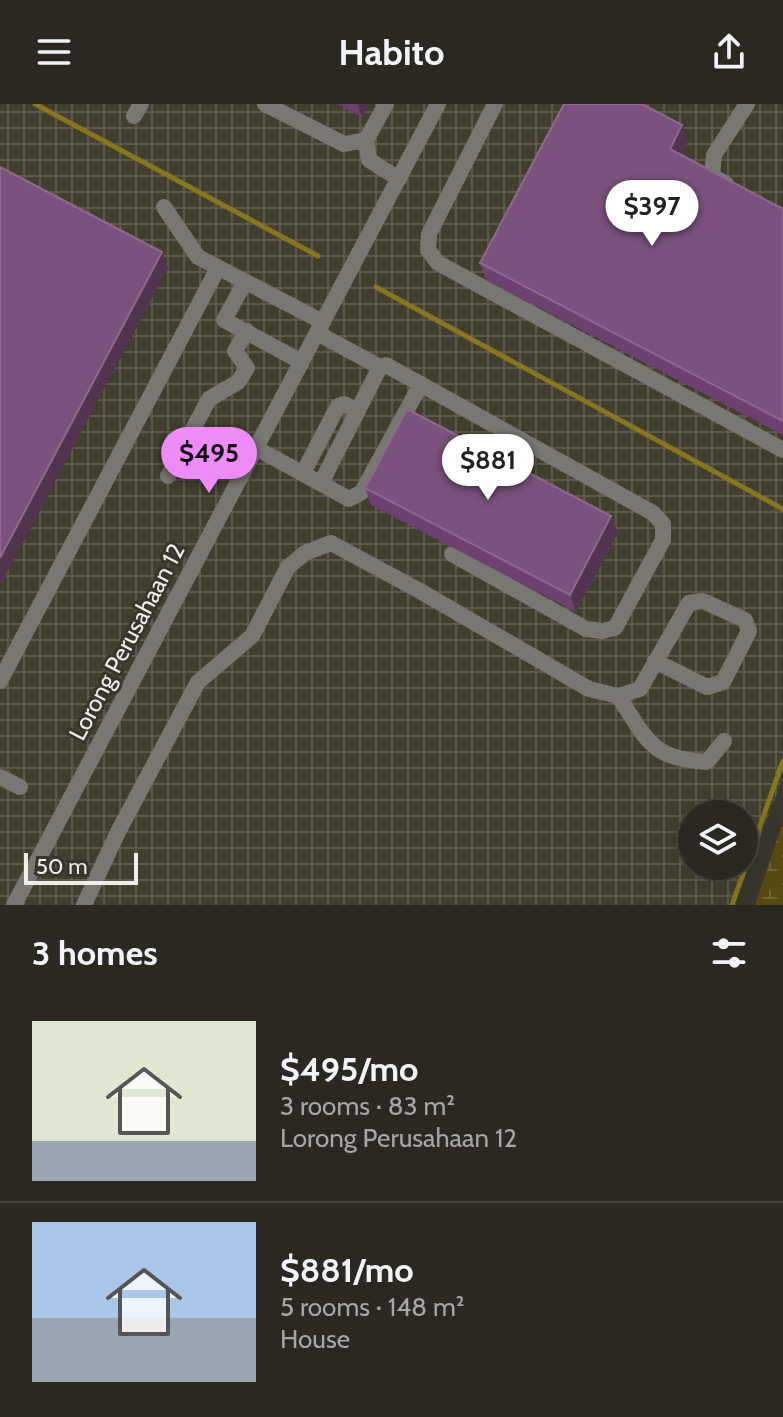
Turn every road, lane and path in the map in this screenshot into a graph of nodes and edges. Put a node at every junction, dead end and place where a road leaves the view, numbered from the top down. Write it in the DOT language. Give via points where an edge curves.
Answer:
graph roads {
  1 [pos="265,104"];
  2 [pos="386,104"];
  3 [pos="438,104"];
  4 [pos="495,104"];
  5 [pos="747,104"];
  6 [pos="366,140"];
  7 [pos="399,179"];
  8 [pos="746,195"];
  9 [pos="164,207"];
  10 [pos="218,268"];
  11 [pos="245,282"];
  12 [pos="320,328"];
  13 [pos="247,331"];
  14 [pos="302,362"];
  15 [pos="380,367"];
  16 [pos="421,384"];
  17 [pos="358,411"];
  18 [pos="256,448"];
  19 [pos="783,450"];
  20 [pos="303,473"];
  21 [pos="168,476"];
  22 [pos="321,483"];
  23 [pos="452,554"];
  24 [pos="655,661"];
  25 [pos="0,681"];
  26 [pos="618,696"];
  27 [pos="724,741"];
  28 [pos="0,777"];
  29 [pos="20,787"];
  30 [pos="14,905"];
  31 [pos="84,905"];
  1 -- 6 [label="street" via="344,144"];
  2 -- 6 [label="street"];
  3 -- 7 [label="street, Lorong Perusahaan 12"];
  4 -- 19 [label="street" via="429,234 428,250 438,263"];
  5 -- 8 [label="street" via="714,155 712,176"];
  6 -- 7 [label="street" via="369,160"];
  7 -- 12 [label="street, Lorong Perusahaan 12"];
  9 -- 10 [label="street" via="198,257"];
  10 -- 11 [label="street"];
  10 -- 25 [label="street"];
  11 -- 12 [label="street"];
  11 -- 13 [label="street" via="224,320"];
  12 -- 14 [label="street, Lorong Perusahaan 12"];
  12 -- 15 [label="street"];
  13 -- 14 [label="street"];
  13 -- 21 [label="street" via="235,351 247,368 238,382 209,399"];
  14 -- 18 [label="street, Lorong Perusahaan 12"];
  15 -- 16 [label="street" via="386,365"];
  15 -- 17 [label="street"];
  16 -- 22 [label="street" via="362,492 349,499"];
  16 -- 23 [label="street" via="653,513 663,524 663,540 615,628 602,631 586,629"];
  17 -- 20 [label="street" via="338,406"];
  17 -- 22 [label="street"];
  18 -- 20 [label="street"];
  18 -- 30 [label="street, Lorong Perusahaan 12"];
  20 -- 22 [label="street"];
  24 -- 24 [label="street" via="689,603 703,601 745,620 749,631 723,682 707,687"];
  24 -- 26 [label="street" via="640,689"];
  26 -- 27 [label="street" via="653,749 707,762"];
  26 -- 31 [label="street" via="589,689 331,543 305,553 288,567 252,636 198,682"];
  28 -- 29 [label="street"];
}
